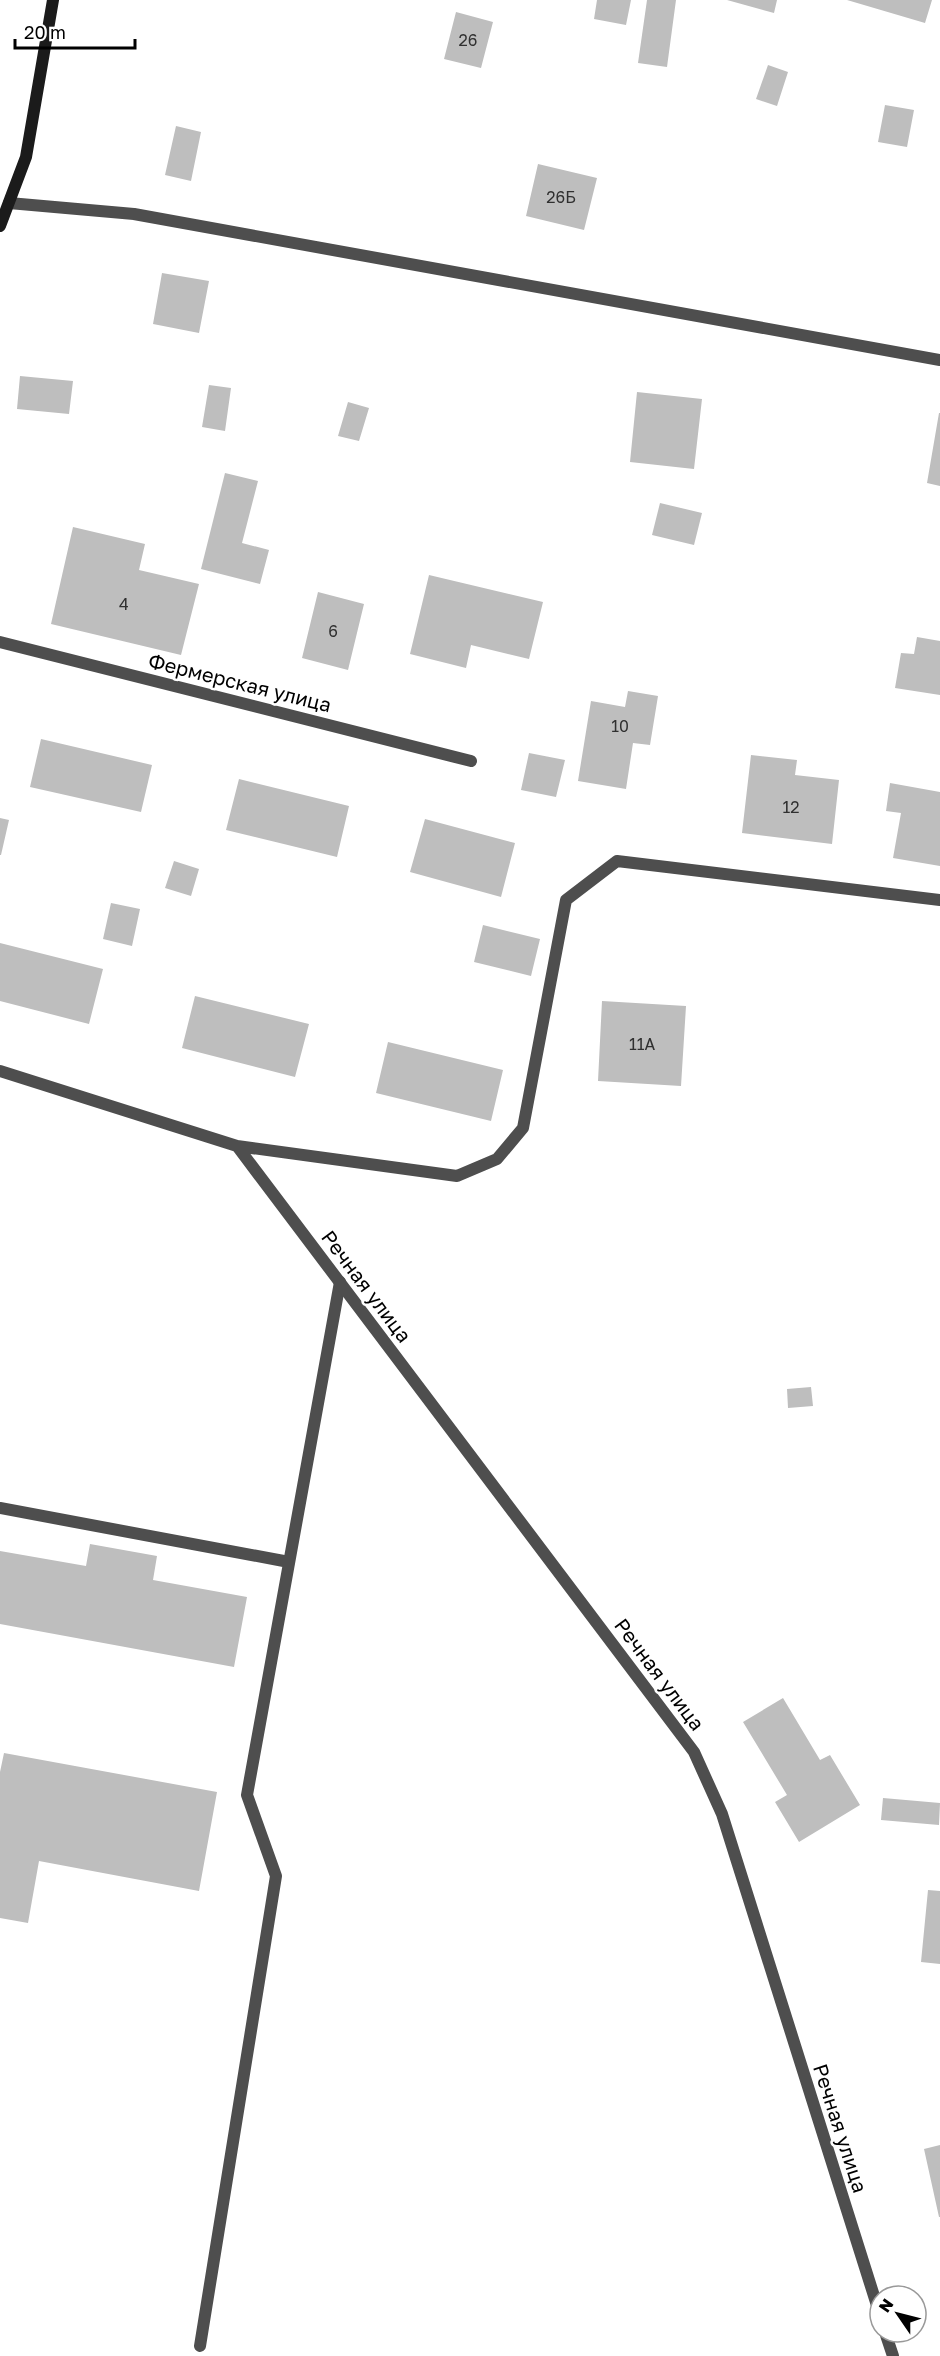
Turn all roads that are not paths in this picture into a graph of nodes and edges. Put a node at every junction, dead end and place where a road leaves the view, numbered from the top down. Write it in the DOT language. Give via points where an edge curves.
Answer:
graph roads {
  1 [pos="53,0"];
  2 [pos="9,203"];
  3 [pos="0,226"];
  4 [pos="940,360"];
  5 [pos="0,642"];
  6 [pos="471,761"];
  7 [pos="940,900"];
  8 [pos="0,1071"];
  9 [pos="237,1146"];
  10 [pos="340,1282"];
  11 [pos="0,1508"];
  12 [pos="289,1562"];
  13 [pos="870,2284"];
  14 [pos="200,2346"];
  1 -- 2 [label="street" via="26,157"];
  2 -- 3 [label="street"];
  2 -- 4 [label="street" via="134,214"];
  5 -- 6 [label="street, Фермерская улица"];
  7 -- 9 [label="street" via="617,861 566,900 523,1128 496,1159 457,1176"];
  8 -- 9 [label="street"];
  9 -- 10 [label="street, Речная улица"];
  10 -- 12 [label="street"];
  10 -- 13 [label="street, Речная улица" via="694,1752 722,1814"];
  11 -- 12 [label="street"];
  12 -- 14 [label="street" via="247,1795 276,1876"];
}
